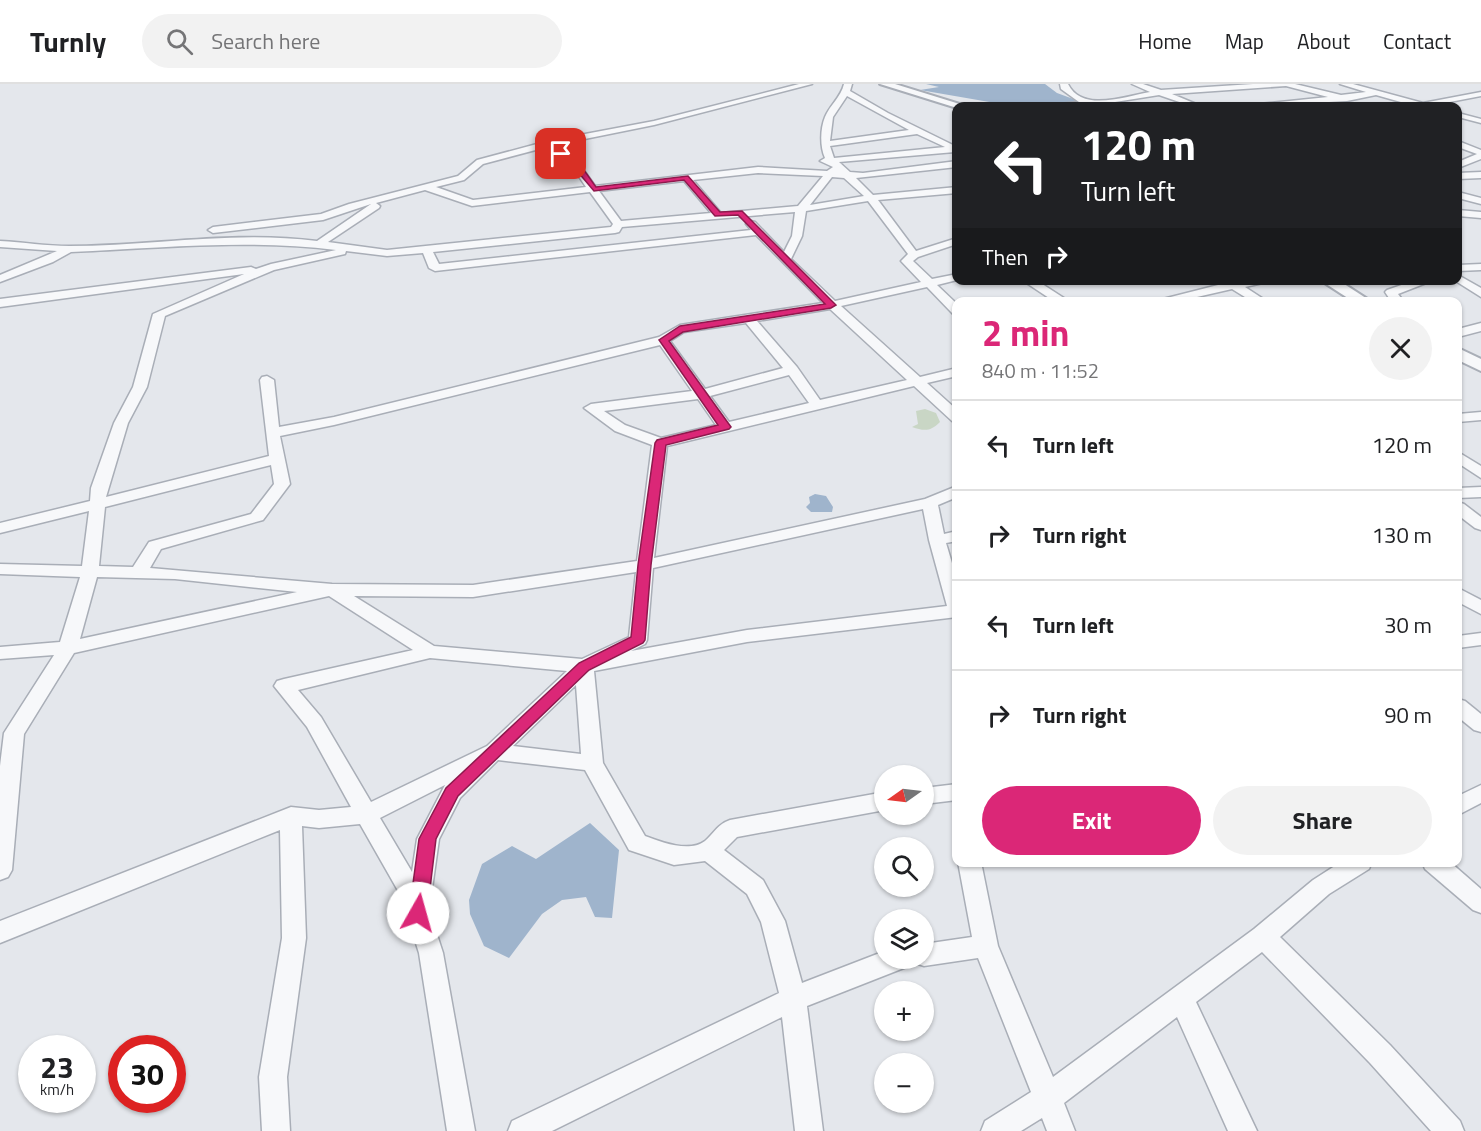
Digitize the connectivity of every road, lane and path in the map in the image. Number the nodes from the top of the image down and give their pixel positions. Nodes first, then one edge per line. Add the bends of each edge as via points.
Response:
1 (808, 84) edge
2 (885, 84) edge
3 (1064, 84) edge
4 (1134, 84) edge
5 (1169, 84) edge
6 (1344, 84) edge
7 (1267, 85) edge
8 (847, 88) edge
9 (1156, 93) junction
10 (1377, 93) junction
11 (1481, 94) edge
12 (1347, 99) junction
13 (1086, 102) edge
14 (1110, 102) edge
15 (1184, 102) edge
16 (1289, 102) edge
17 (1407, 102) edge
18 (1441, 102) edge
19 (952, 103) edge
20 (1462, 116) edge
21 (1481, 122) edge
22 (918, 131) junction
23 (548, 144) junction
24 (825, 144) junction
25 (1462, 146) edge
26 (952, 148) edge
27 (952, 151) edge
28 (1481, 155) edge
29 (1462, 163) edge
30 (952, 165) edge
31 (833, 166) junction
32 (927, 168) junction
33 (847, 174) junction
34 (1481, 175) edge
35 (936, 176) dead end
36 (1462, 176) edge
37 (686, 178) junction
38 (945, 183) dead end
39 (425, 187) junction
40 (952, 188) edge
41 (594, 189) junction
42 (952, 191) edge
43 (1462, 196) edge
44 (390, 197) junction
45 (871, 198) junction
46 (1481, 201) edge
47 (801, 209) junction
48 (740, 213) junction
49 (1462, 213) edge
50 (718, 215) junction
51 (1481, 215) edge
52 (618, 224) junction
53 (759, 232) junction
54 (952, 243) edge
55 (0, 244) edge
56 (320, 244) junction
57 (68, 249) junction
58 (354, 249) junction
59 (427, 250) junction
60 (914, 255) junction
61 (785, 260) junction
62 (271, 267) junction
63 (1481, 267) edge
64 (1462, 268) edge
65 (952, 278) edge
66 (0, 279) edge
67 (1462, 281) edge
68 (930, 283) junction
69 (1035, 285) edge
70 (1225, 285) edge
71 (1234, 285) edge
72 (1336, 285) edge
73 (1412, 285) edge
74 (1481, 293) edge
75 (1056, 297) edge
76 (1188, 297) edge
77 (1254, 297) edge
78 (1356, 297) edge
79 (1394, 297) edge
80 (0, 303) edge
81 (831, 305) junction
82 (952, 306) edge
83 (748, 318) junction
84 (1481, 327) edge
85 (1462, 332) edge
86 (663, 340) junction
87 (1462, 355) edge
88 (1481, 366) edge
89 (792, 370) junction
90 (952, 373) edge
91 (267, 380) dead end
92 (916, 380) junction
93 (701, 394) junction
94 (816, 404) junction
95 (952, 413) edge
96 (1481, 416) edge
97 (1462, 418) edge
98 (725, 427) junction
99 (272, 433) junction
100 (660, 443) junction
101 (276, 459) junction
102 (1462, 459) edge
103 (1481, 473) edge
104 (1481, 492) edge
105 (952, 493) edge
106 (1462, 493) edge
107 (930, 503) junction
108 (98, 504) junction
109 (1462, 510) edge
110 (1481, 525) edge
111 (0, 528) edge
112 (952, 537) edge
113 (937, 540) junction
114 (645, 565) junction
115 (0, 569) edge
116 (90, 571) junction
117 (138, 573) junction
118 (332, 590) junction
119 (952, 593) edge
120 (1462, 596) edge
121 (1481, 608) edge
122 (952, 612) edge
123 (1481, 639) edge
124 (1462, 641) edge
125 (68, 648) junction
126 (430, 652) junction
127 (0, 653) edge
128 (584, 666) junction
129 (1462, 709) edge
130 (1481, 725) edge
131 (493, 752) junction
132 (592, 763) junction
133 (952, 793) edge
134 (1481, 793) edge
135 (934, 795) edge
136 (874, 803) edge
137 (1462, 804) edge
138 (368, 814) junction
139 (291, 816) junction
140 (709, 851) junction
141 (970, 867) edge
142 (1353, 867) edge
143 (1439, 867) edge
144 (0, 870) edge
145 (1481, 903) edge
146 (418, 913) junction
147 (0, 932) edge
148 (1263, 936) junction
149 (986, 946) junction
150 (934, 954) edge
151 (874, 966) edge
152 (1181, 997) junction
153 (793, 999) junction
154 (1046, 1099) junction
155 (1241, 1130) edge
156 (276, 1131) edge
157 (461, 1131) edge
158 (522, 1131) edge
159 (809, 1131) edge
160 (995, 1131) edge
161 (1061, 1131) edge
162 (1450, 1131) edge

1 - 23 street via 654,123
2 - 19 street
3 - 13 street
4 - 9 street
5 - 9 street
6 - 10 street
7 - 9 street
7 - 12 street via 1286,84
8 - 22 street via 868,106
8 - 24 street via 829,117
9 - 14 street
9 - 15 street
10 - 12 street
10 - 17 street
11 - 18 street
12 - 16 street
20 - 21 street
22 - 24 street
22 - 26 street
23 - 39 street via 480,162 461,178
23 - 41 street via 574,164
24 - 31 street
25 - 28 street
27 - 31 street
28 - 29 street
30 - 32 street
31 - 33 street
31 - 37 street
31 - 47 street
32 - 33 street via 863,176
32 - 35 street
33 - 45 street
34 - 36 street
37 - 41 street
37 - 50 street
38 - 40 street
39 - 41 street via 472,203
39 - 44 street
41 - 52 street
42 - 45 street
43 - 46 street
44 - 56 street
44 - 57 street via 323,217
45 - 47 street
45 - 60 street
47 - 48 street
47 - 61 street via 797,236
48 - 50 street
48 - 53 street
49 - 51 street
50 - 52 street
52 - 59 street via 615,230
53 - 59 street via 435,268
53 - 61 street
54 - 60 street
55 - 57 street
56 - 57 street via 196,241
56 - 58 street
56 - 62 street
57 - 66 street
58 - 59 street via 387,253
58 - 62 street
60 - 68 street via 907,261
61 - 81 street
62 - 80 street
62 - 108 street via 159,314 140,387 121,423 99,488
63 - 64 street
65 - 68 street
67 - 74 street
68 - 81 street
68 - 82 street
69 - 75 street
70 - 76 street
71 - 77 street
72 - 78 street
73 - 79 street via 1391,291
81 - 83 street
81 - 92 street
83 - 86 street via 680,329
83 - 89 street
84 - 85 street
86 - 93 street
86 - 99 street
87 - 88 street
89 - 93 street
89 - 94 street
90 - 92 street
91 - 99 street
92 - 94 street
92 - 95 street
93 - 98 street
93 - 100 street via 591,408 620,428
94 - 98 street
96 - 97 street
98 - 100 street
99 - 101 street
100 - 114 street
101 - 108 street
101 - 117 street via 282,484 257,517 155,546
102 - 103 street
104 - 106 street
105 - 107 street
107 - 113 street
107 - 114 street
108 - 111 street
108 - 116 street
109 - 110 street
112 - 113 street
113 - 119 street
114 - 118 street via 473,591
114 - 128 street via 638,640
115 - 116 street
116 - 117 street
116 - 125 street
117 - 118 street
118 - 125 street
118 - 126 street
120 - 121 street
122 - 128 street via 747,636
123 - 124 street
125 - 127 street
125 - 144 street via 14,733
126 - 128 street
126 - 138 street via 284,686 314,722
128 - 131 street
128 - 132 street
129 - 130 street
131 - 132 street
131 - 138 street
131 - 146 street via 452,792 428,839
132 - 140 street via 638,843 674,856
133 - 135 street
134 - 137 street
136 - 140 street via 730,829
138 - 139 street via 319,819
138 - 146 street via 412,894
139 - 147 street
139 - 156 street via 294,938 273,1077
140 - 153 street via 755,887 773,921
141 - 149 street
142 - 148 street via 1321,887
143 - 145 street
146 - 157 street via 431,953
148 - 152 street
148 - 162 street
149 - 150 street
149 - 154 street
151 - 153 street
152 - 154 street
152 - 155 street
153 - 158 street
153 - 159 street
154 - 160 street
154 - 161 street

